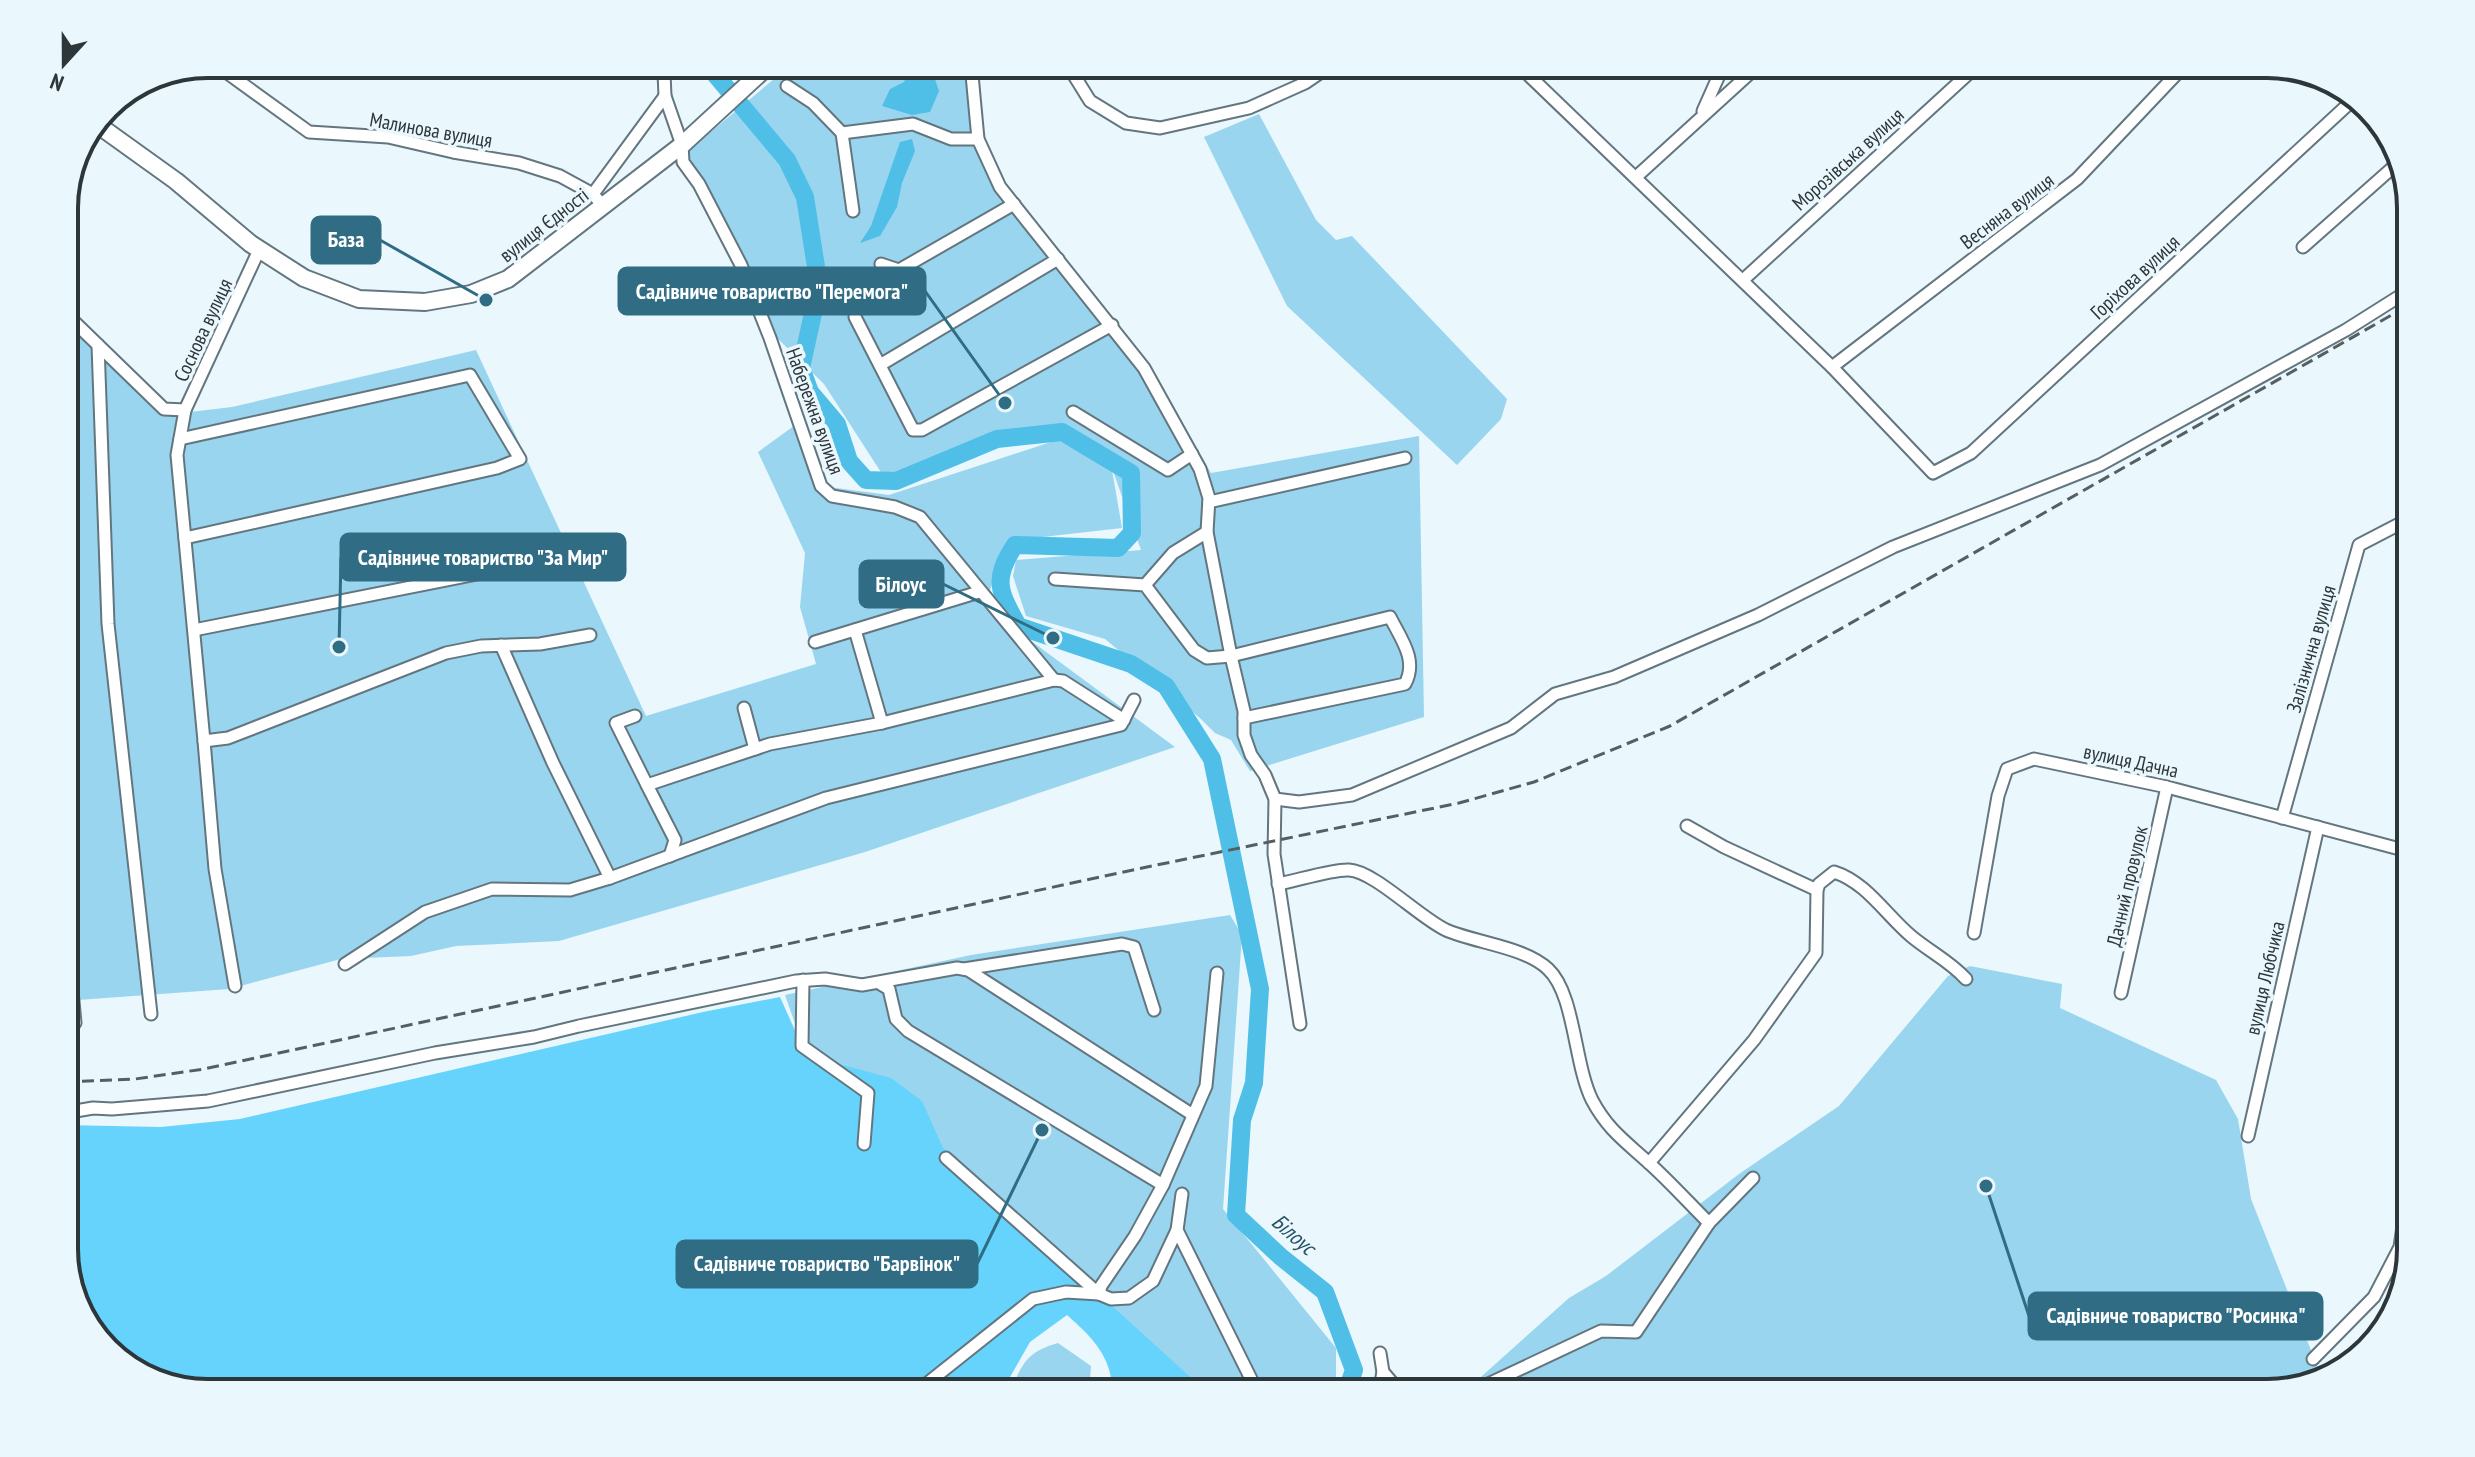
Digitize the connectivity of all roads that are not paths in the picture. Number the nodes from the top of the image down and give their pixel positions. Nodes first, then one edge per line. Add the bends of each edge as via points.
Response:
1 (234, 78) edge
2 (664, 78) edge
3 (755, 78) edge
4 (972, 78) edge
5 (1076, 78) edge
6 (1312, 78) edge
7 (1535, 78) edge
8 (1718, 78) edge
9 (1744, 78) edge
10 (1964, 78) edge
11 (2173, 78) edge
12 (787, 86) dead end
13 (665, 96) junction
14 (2347, 106) edge
15 (1700, 117) junction
16 (105, 130) edge
17 (842, 133) junction
18 (978, 139) junction
19 (682, 145) junction
20 (2391, 169) edge
21 (1636, 177) junction
22 (597, 200) junction
23 (1014, 204) junction
24 (853, 211) dead end
25 (2303, 247) dead end
26 (259, 250) junction
27 (1058, 259) junction
28 (881, 264) dead end
29 (1743, 280) junction
30 (2397, 298) edge
31 (855, 317) dead end
32 (1112, 325) junction
33 (78, 326) edge
34 (98, 345) junction
35 (880, 365) junction
36 (1832, 367) junction
37 (185, 410) junction
38 (1073, 412) dead end
39 (180, 439) junction
40 (1192, 454) junction
41 (1405, 458) dead end
42 (1209, 502) junction
43 (2397, 525) edge
44 (1207, 532) junction
45 (185, 538) junction
46 (557, 558) dead end
47 (1055, 579) dead end
48 (1145, 585) junction
49 (979, 592) junction
50 (194, 630) junction
51 (855, 630) junction
52 (590, 635) dead end
53 (815, 642) dead end
54 (501, 645) junction
55 (1231, 656) junction
56 (1054, 680) junction
57 (1134, 700) dead end
58 (744, 708) dead end
59 (635, 716) dead end
60 (1244, 718) junction
61 (1124, 720) junction
62 (882, 723) junction
63 (204, 741) junction
64 (755, 749) junction
65 (647, 785) junction
66 (2167, 787) junction
67 (1275, 799) junction
68 (2282, 818) junction
69 (1687, 826) dead end
70 (2318, 827) junction
71 (2397, 848) edge
72 (670, 856) junction
73 (610, 878) junction
74 (1278, 884) junction
75 (1817, 890) junction
76 (1974, 933) dead end
77 (345, 964) dead end
78 (964, 969) junction
79 (1217, 973) dead end
80 (1966, 979) dead end
81 (803, 980) junction
82 (879, 983) junction
83 (235, 986) dead end
84 (2121, 993) dead end
85 (1154, 1010) dead end
86 (151, 1014) dead end
87 (1300, 1024) dead end
88 (78, 1111) edge
89 (1193, 1115) junction
90 (2248, 1136) dead end
91 (864, 1144) dead end
92 (946, 1158) dead end
93 (1649, 1163) junction
94 (1753, 1178) dead end
95 (1163, 1185) junction
96 (1182, 1194) dead end
97 (1709, 1223) junction
98 (1177, 1230) junction
99 (2397, 1253) edge
100 (1099, 1294) junction
101 (1380, 1353) dead end
102 (2313, 1359) dead end
103 (1383, 1372) junction
104 (933, 1379) edge
105 (1251, 1379) edge
106 (1382, 1379) edge
107 (1389, 1379) edge
108 (1499, 1379) edge

1 - 22 street, Малинова вулиця via 309,132 388,137 519,163 560,176
2 - 13 street, Набережна вулиця
3 - 19 main road, вулиця Єдності
4 - 18 street
5 - 6 street via 1090,101 1126,123 1160,128 1249,108
7 - 21 street
8 - 15 street
9 - 15 street
10 - 29 street, Морозівська вулиця
11 - 36 street, Весняна вулиця via 2077,179
12 - 17 street
13 - 19 street, Набережна вулиця
13 - 22 street
14 - 36 street, Горіхова вулиця via 1971,453 1933,473
15 - 21 street
16 - 26 main road, вулиця Єдності
17 - 18 street via 913,124 951,139
17 - 24 street
18 - 23 street via 1000,187
19 - 22 main road, вулиця Єдності
19 - 49 street, Набережна вулиця via 683,162 741,265 821,486 832,496 920,517
20 - 25 street
21 - 29 street
22 - 26 main road, вулиця Єдності via 508,279 471,294 425,302 380,302 341,294
23 - 27 street
23 - 28 street via 899,270
26 - 37 street, Соснова вулиця
27 - 32 street
27 - 35 street
29 - 36 street
30 - 67 street via 2100,465 1893,547 1758,615 1614,677 1555,694 1511,728 1352,795 1299,802
31 - 35 street
32 - 35 street via 922,430 913,430
32 - 40 street via 1144,368
33 - 34 street, Соснова вулиця
34 - 37 street, Соснова вулиця via 164,409
34 - 86 street via 108,624
37 - 39 street
38 - 40 street via 1168,470
39 - 45 street
39 - 45 street via 470,375 520,459
40 - 42 street
41 - 42 street
42 - 44 street
43 - 68 street, Залізнична вулиця via 2359,545
44 - 48 street via 1173,553
44 - 55 street
45 - 50 street
46 - 50 street
47 - 48 street
48 - 55 street via 1194,650 1207,658
49 - 51 street
49 - 56 street, Набережна вулиця
50 - 63 street
51 - 53 street
51 - 62 street
52 - 54 street
54 - 63 street via 446,653 228,738
54 - 73 street
55 - 60 street
55 - 60 street via 1390,617 1411,662 1405,684
56 - 61 street
56 - 62 street
57 - 61 street
58 - 64 street
59 - 65 street via 616,723
60 - 67 street via 1251,755
61 - 72 street via 1121,725 826,798
62 - 64 street
63 - 83 street via 215,869
64 - 65 street
65 - 72 street via 675,840
66 - 68 street, вулиця Дачна
66 - 76 street, вулиця Дачна via 2034,759 2007,769
66 - 84 street, Дачний провулок
67 - 74 street
68 - 70 street, вулиця Дачна
69 - 75 street
70 - 71 street, вулиця Дачна
70 - 90 street, вулиця Любчика
72 - 73 street
73 - 77 street via 570,890 492,889 425,912
74 - 87 street
74 - 93 street via 1350,870 1382,884 1445,930 1525,956 1548,969 1566,999 1592,1099 1615,1135
75 - 80 street via 1834,872 1848,876
75 - 93 street via 1816,953 1754,1040
78 - 82 street
78 - 85 street via 1122,944 1134,947
78 - 89 street
79 - 89 street via 1206,1086
81 - 82 street
81 - 88 street via 208,1101
81 - 91 street via 802,1046 868,1093
82 - 95 street via 889,989 896,1019 908,1031
89 - 95 street
92 - 100 street
93 - 97 street
94 - 97 street
95 - 100 street
96 - 98 street
97 - 108 street via 1636,1332 1601,1331
98 - 100 street via 1153,1281 1129,1298
98 - 105 street
99 - 102 street via 2374,1297
100 - 104 street via 1066,1292 1033,1299
101 - 103 street
103 - 106 street
103 - 107 street

